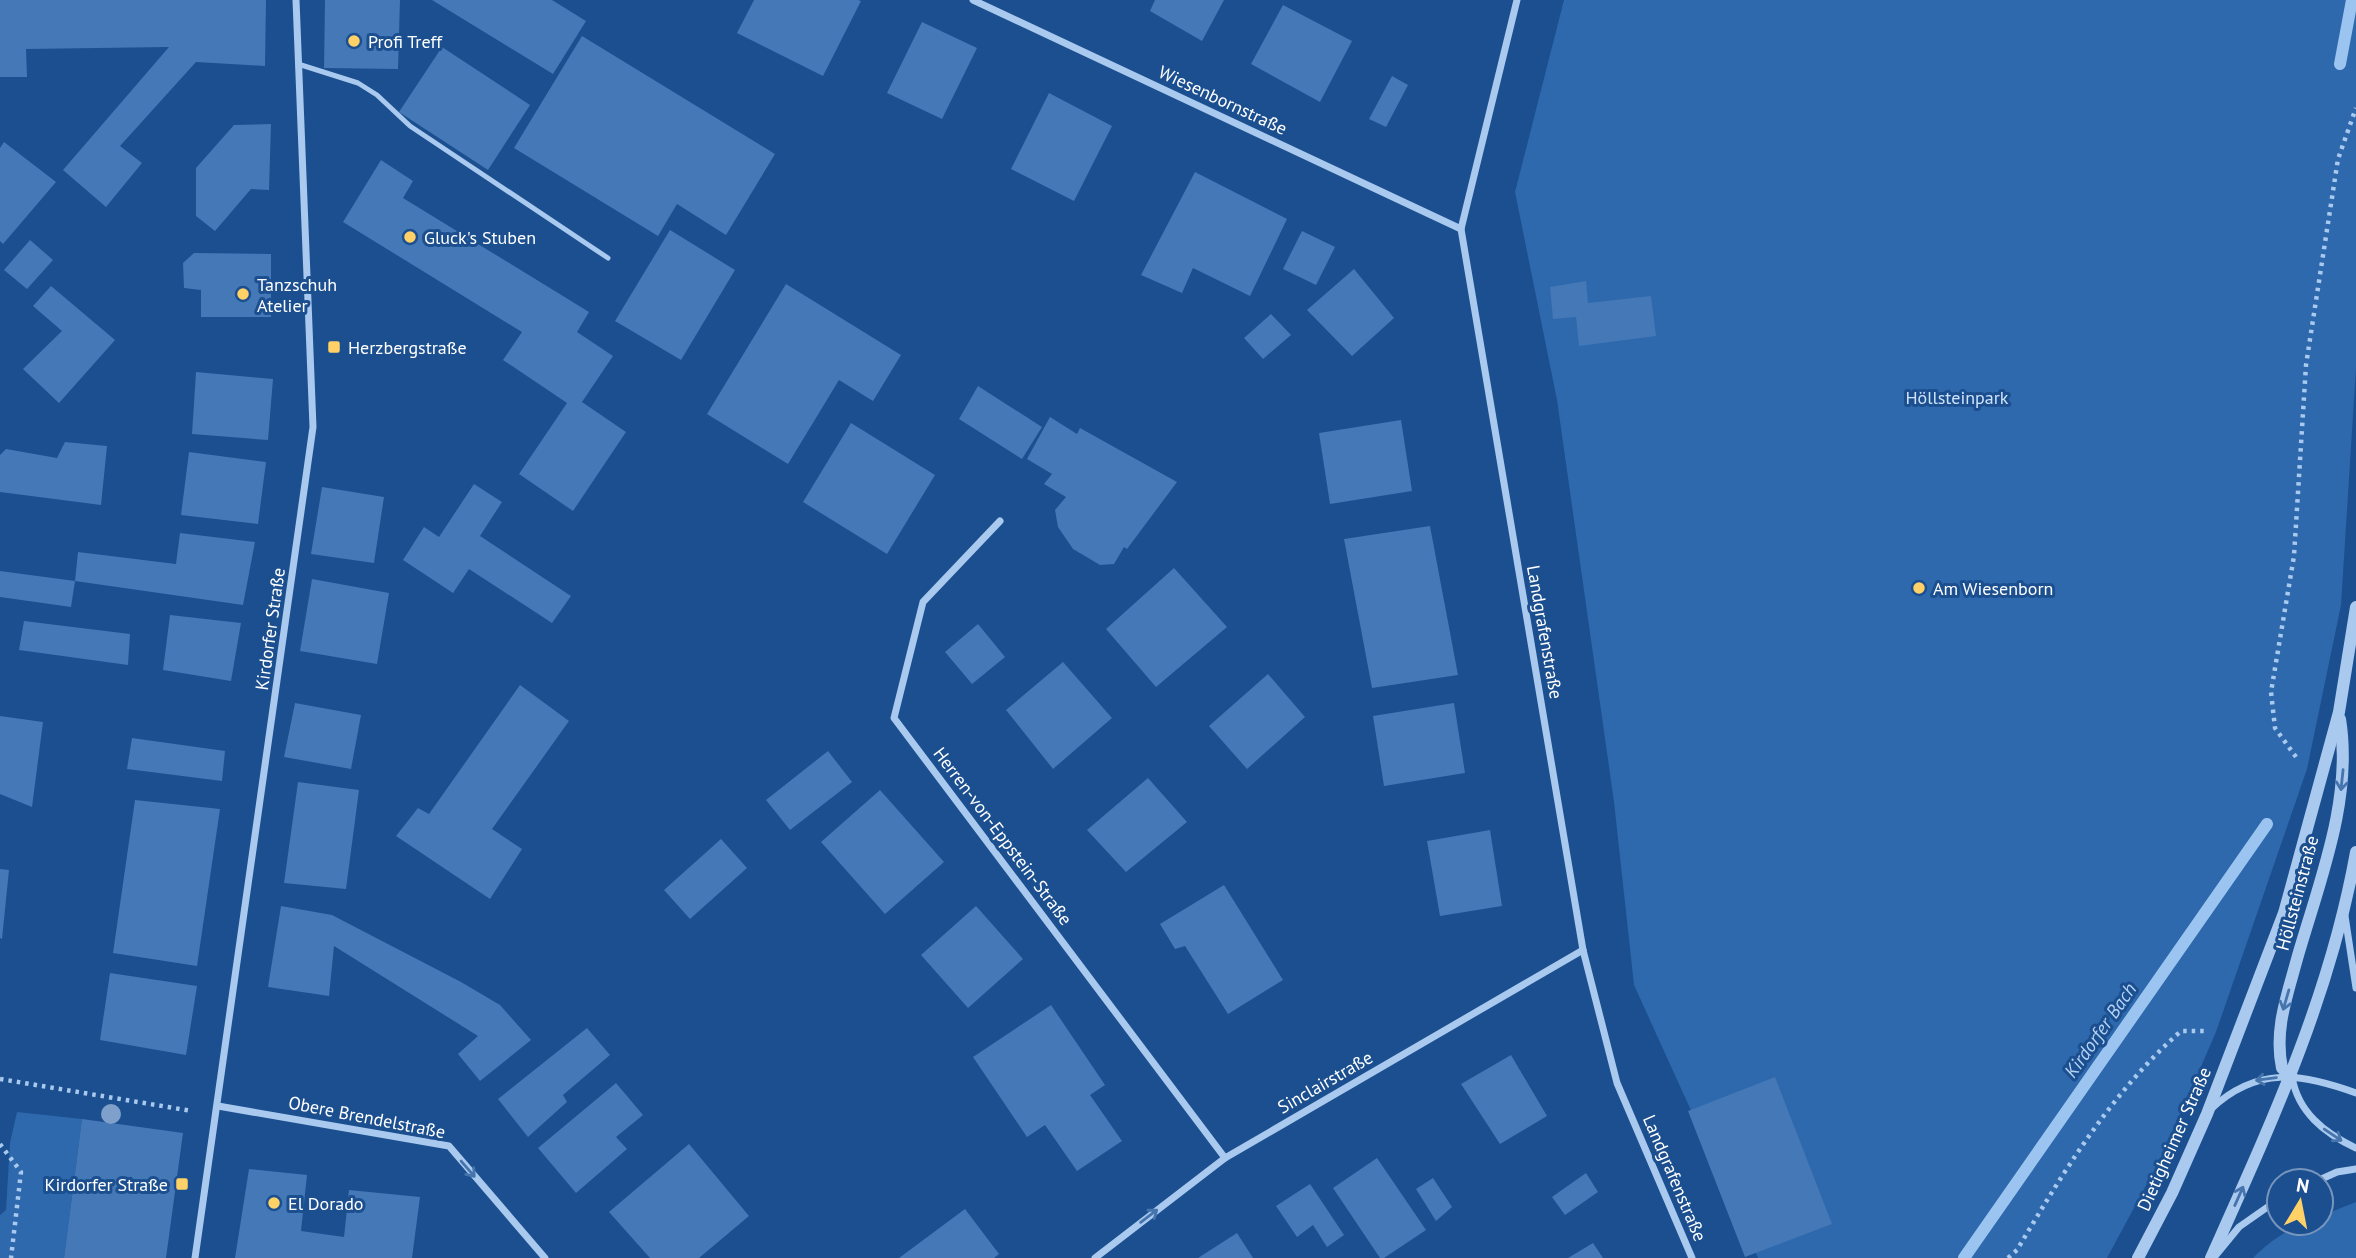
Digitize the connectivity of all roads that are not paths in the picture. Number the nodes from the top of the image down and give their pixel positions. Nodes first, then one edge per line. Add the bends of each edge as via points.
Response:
1 (296, 0) edge
2 (973, 0) edge
3 (1517, 0) edge
4 (298, 64) junction
5 (1461, 229) junction
6 (608, 258) dead end
7 (1000, 521) dead end
8 (2356, 607) edge
9 (2339, 712) junction
10 (2356, 852) edge
11 (2345, 912) junction
12 (1583, 950) junction
13 (2356, 988) edge
14 (2240, 1032) joint
15 (2292, 1077) junction
16 (2356, 1093) edge
17 (218, 1106) junction
18 (2207, 1114) junction
19 (2356, 1148) edge
20 (1226, 1158) junction
21 (2356, 1169) edge
22 (2335, 1173) edge
23 (2265, 1209) edge
24 (195, 1258) edge
25 (545, 1258) edge
26 (1095, 1258) edge
27 (1692, 1258) edge
28 (2137, 1258) edge
29 (2213, 1258) edge

1 - 4 street, Kirdorfer Straße
2 - 5 street, Wiesenbornstraße
3 - 5 street, Landgrafenstraße
4 - 6 lane via 358,83 410,126
4 - 17 street, Kirdorfer Straße via 313,427
5 - 12 street, Landgrafenstraße
7 - 20 street, Herren-von-Eppstein-Straße via 923,602 894,718
8 - 9 street, Höllsteinstraße
9 - 14 street, Höllsteinstraße via 2284,913
9 -> 15 street, Höllsteinstraße via 2345,750 2342,789 2281,1016 2280,1058 2282,1068
10 - 11 street
11 - 13 street
11 - 15 street
12 - 20 street, Sinclairstraße
12 - 27 street, Landgrafenstraße via 1617,1083
14 - 18 street, Dietigheimer Straße
15 - 16 street
15 -> 18 street via 2248,1082
15 -> 19 street, Höllsteinstraße via 2302,1107 2332,1137
29 -> 15 street
17 - 24 street, Kirdorfer Straße
17 -> 25 street, Obere Brendelstraße via 449,1146
18 - 28 street, Dietigheimer Straße
26 -> 20 street, Sinclairstraße
21 - 22 street
23 - 29 street via 2239,1227

